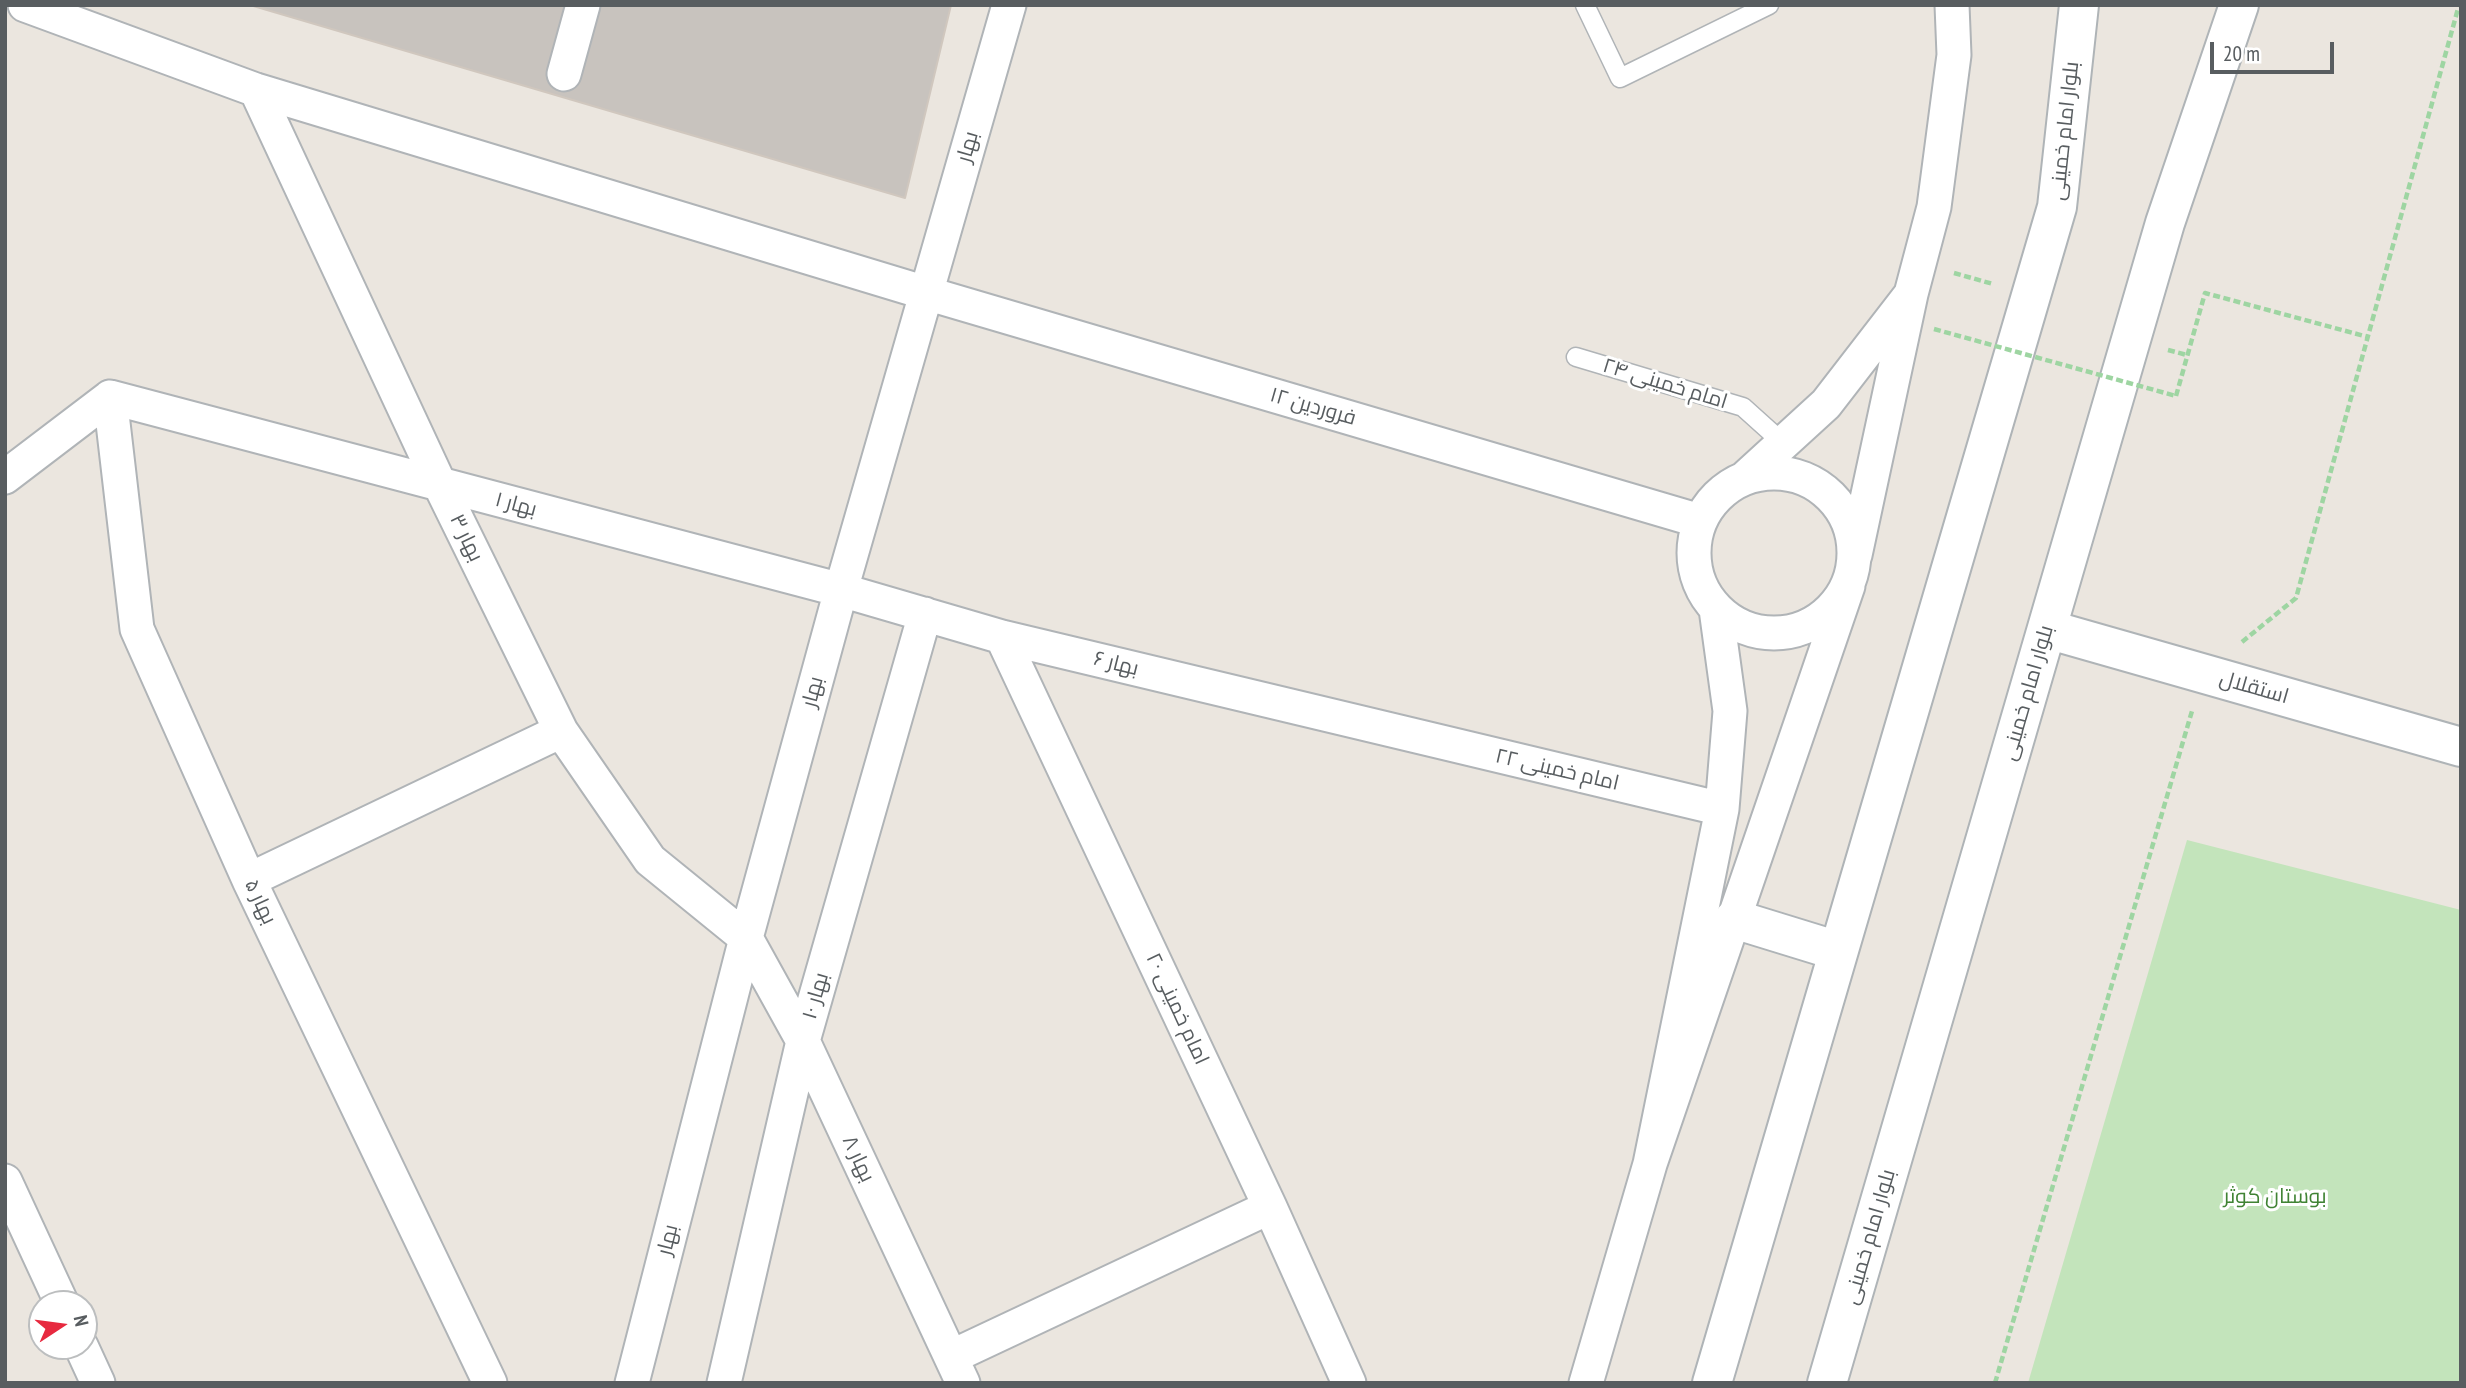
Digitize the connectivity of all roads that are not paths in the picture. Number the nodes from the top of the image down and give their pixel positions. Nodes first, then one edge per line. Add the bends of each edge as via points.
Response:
1 (25, 5) edge
2 (583, 5) edge
3 (1009, 5) edge
4 (1585, 5) edge
5 (1769, 5) edge
6 (1951, 5) edge
7 (2079, 5) edge
8 (2239, 5) edge
9 (564, 74) dead end
10 (256, 90) junction
11 (926, 293) junction
12 (1911, 294) junction
13 (1576, 357) dead end
14 (110, 397) junction
15 (1783, 443) junction
16 (5, 477) edge
17 (1745, 478) junction
18 (440, 485) junction
19 (1700, 521) junction
20 (1851, 571) junction
21 (841, 590) junction
22 (1716, 609) junction
23 (925, 614) junction
24 (2047, 629) junction
25 (1002, 637) junction
26 (561, 731) junction
27 (1392, 731) joint
28 (2461, 747) edge
29 (1723, 810) junction
30 (249, 880) junction
31 (1734, 919) junction
32 (746, 938) junction
33 (1838, 951) junction
34 (803, 1041) junction
35 (1650, 1164) junction
36 (5, 1181) edge
37 (1270, 1207) junction
38 (56, 1290) edge
39 (87, 1360) edge
40 (957, 1370) edge
41 (98, 1383) edge
42 (490, 1383) edge
43 (632, 1383) edge
44 (724, 1383) edge
45 (1349, 1383) edge
46 (1586, 1383) edge
47 (1712, 1383) edge
48 (1828, 1383) edge

1 - 10 street, ۱۲ فروردین
2 - 9 street
3 - 11 street, بهار
4 - 5 lane via 1620,78
6 - 12 street via 1954,55 1934,207
7 - 33 main road, بلوار امام خمینی via 2057,207
8 - 24 main road, بلوار امام خمینی via 2165,223
10 - 11 street, ۱۲ فروردین
10 - 18 street, بهار ۳
11 - 19 street, ۱۲ فروردین
11 - 21 street, بهار
12 - 15 street via 1826,404
12 - 20 street
13 - 15 lane, امام خمینی ۲۴ via 1743,407
14 - 16 street
14 - 18 street, بهار ۱
14 - 30 street, بهار ۵ via 137,629
15 - 17 street
17 - 19 street via 1718,495
17 - 20 street via 1776,472 1807,479 1832,498 1849,524
18 - 21 street, بهار ۱
18 - 26 street, بهار ۳
19 - 22 street via 1694,551 1699,583
20 - 22 street via 1830,612 1803,629 1772,635 1742,628
20 - 31 street
21 - 23 street, بهار ۶
21 - 32 street, بهار
22 - 29 street via 1730,710
23 - 25 street, بهار ۶
23 - 34 street, بهار ۱۰
24 - 28 main road, استقلال
24 - 48 main road, بلوار امام خمینی
25 - 27 street, بهار ۶
25 - 37 street, امام خمینی ۲۰
26 - 30 street
26 - 32 street, بهار ۳ via 650,860
27 - 29 street, امام خمینی ۲۲
29 - 35 street
30 - 42 street, بهار ۵
31 - 33 main road
31 - 35 street
32 - 34 street, بهار ۸
32 - 43 street, بهار
33 - 47 main road, بلوار امام خمینی
34 - 40 street, بهار ۸
34 - 44 street, بهار ۱۰
35 - 46 street
36 - 38 street
37 - 40 street
37 - 45 street, امام خمینی ۲۰
39 - 41 street

